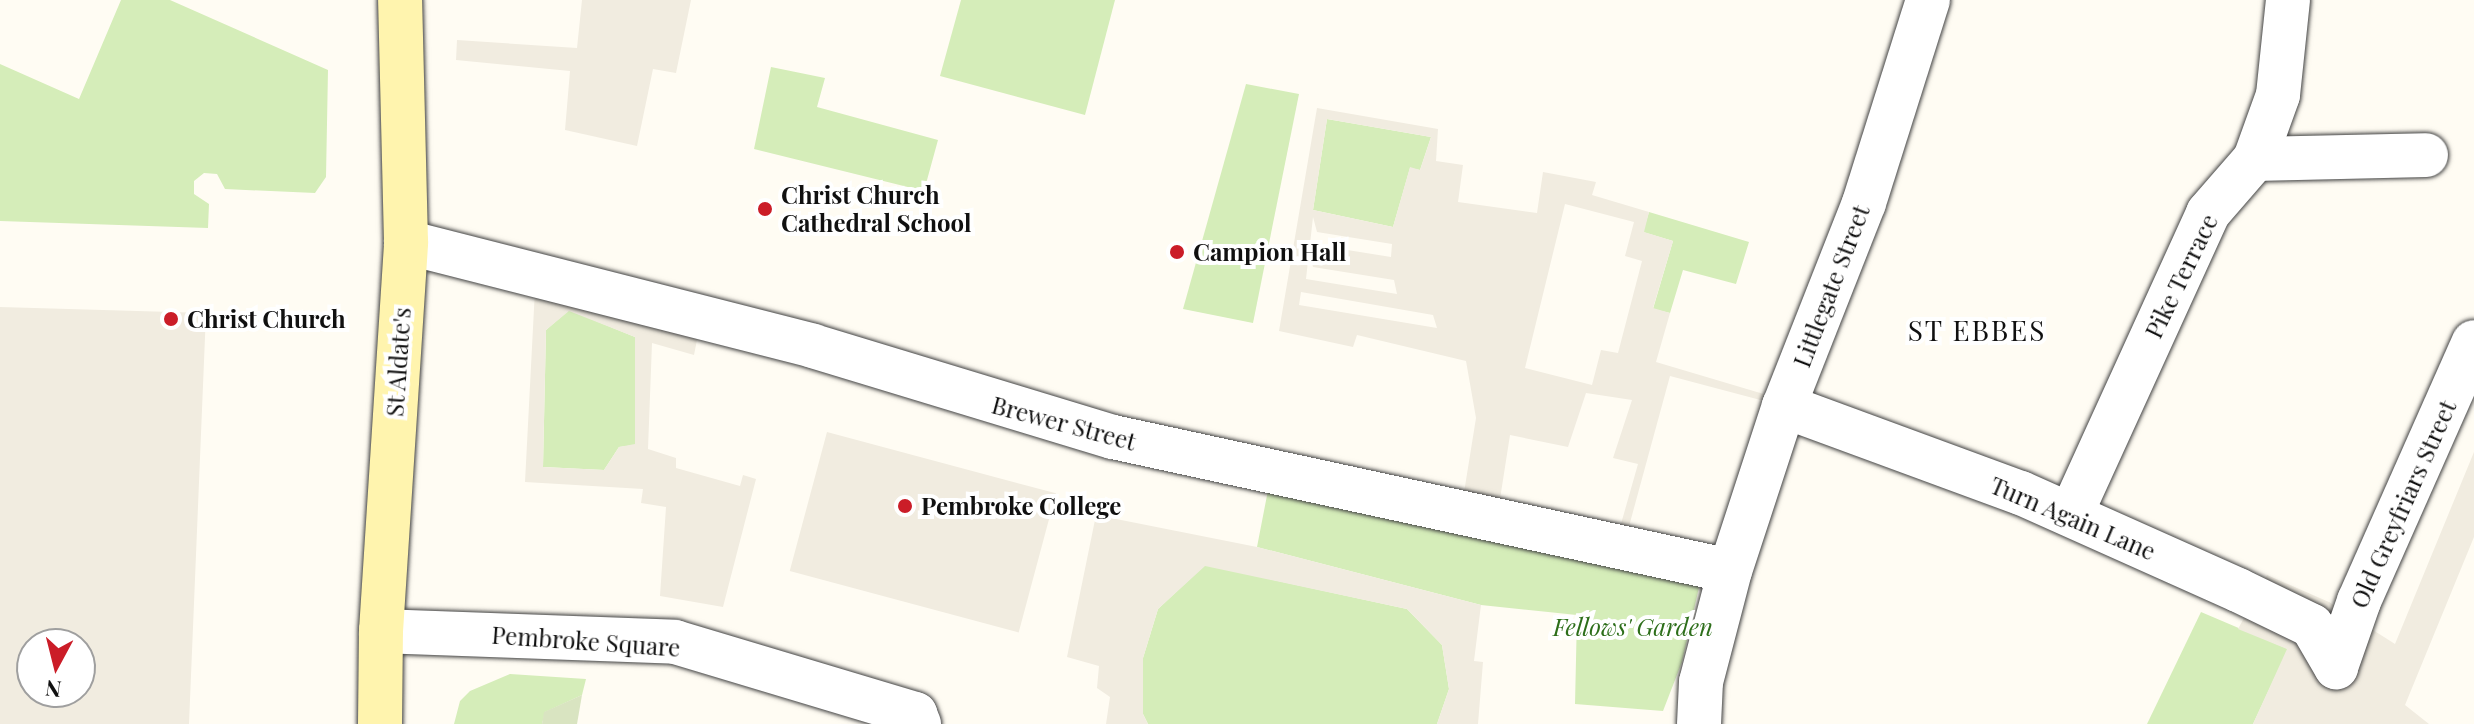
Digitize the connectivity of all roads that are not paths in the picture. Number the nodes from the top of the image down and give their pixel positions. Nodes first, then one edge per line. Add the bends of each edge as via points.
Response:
1 (400, 0) edge
2 (2288, 0) edge
3 (1917, 8) edge
4 (2426, 155) dead end
5 (2255, 159) junction
6 (406, 242) junction
7 (2474, 342) edge
8 (1784, 406) junction
9 (2071, 514) junction
10 (1730, 571) junction
11 (381, 631) junction
12 (2336, 667) joint
13 (380, 724) edge
14 (919, 724) edge
15 (1699, 724) edge

1 - 6 street, St Aldate's
2 - 5 street via 2278,95
3 - 8 street, Littlegate Street via 1864,203
4 - 5 street
5 - 9 street, Pike Terrace via 2208,213
6 - 10 street, Brewer Street via 813,346 1113,437
6 - 11 street, St Aldate's
7 - 12 street, Old Greyfriars Street via 2359,601
8 - 9 street, Turn Again Lane
8 - 10 street, Littlegate Street
9 - 12 street, Turn Again Lane via 2312,626
10 - 15 street, Littlegate Street via 1701,682
11 - 13 street, St Aldate's
11 - 14 street, Pembroke Square via 675,642 915,714

